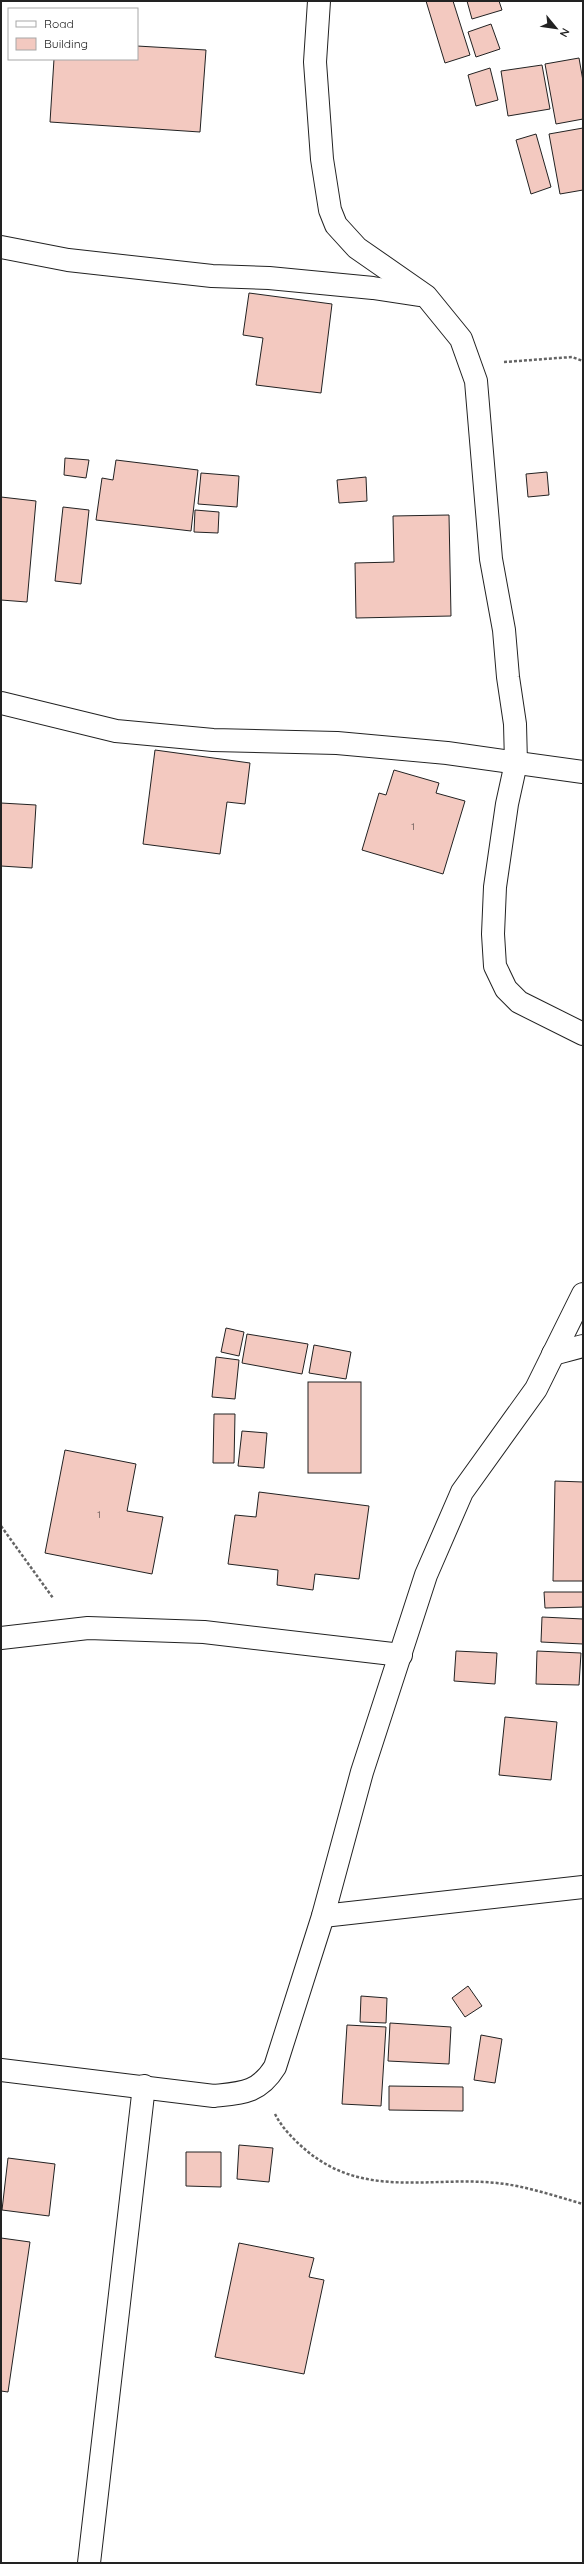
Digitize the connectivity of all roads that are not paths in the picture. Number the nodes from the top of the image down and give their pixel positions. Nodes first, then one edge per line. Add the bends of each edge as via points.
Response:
1 (319, 1) edge
2 (1, 247) edge
3 (426, 296) junction
4 (1, 703) edge
5 (516, 763) junction
6 (583, 772) edge
7 (583, 1034) edge
8 (583, 1294) edge
9 (583, 1346) edge
10 (553, 1354) junction
11 (1, 1638) edge
12 (400, 1655) junction
13 (583, 1887) edge
14 (323, 1916) junction
15 (1, 2070) edge
16 (144, 2086) junction
17 (89, 2563) edge

1 - 3 street via 315,62 322,159 330,210 336,225 357,248
2 - 3 street via 68,260 212,276 269,278 373,288
3 - 5 street via 461,339 472,365 481,419 484,492 491,559 504,630 515,724
4 - 5 street via 116,731 213,740 337,743
5 - 6 street
5 - 7 street via 507,804 495,887 495,966 506,989 519,1002
8 - 10 street
9 - 10 street
10 - 12 street via 536,1389 462,1492 426,1575
11 - 12 street via 88,1628 204,1632
12 - 14 street via 362,1772
13 - 14 street
14 - 16 street via 276,2067 261,2084 247,2092 214,2096
15 - 16 street
16 - 17 street

